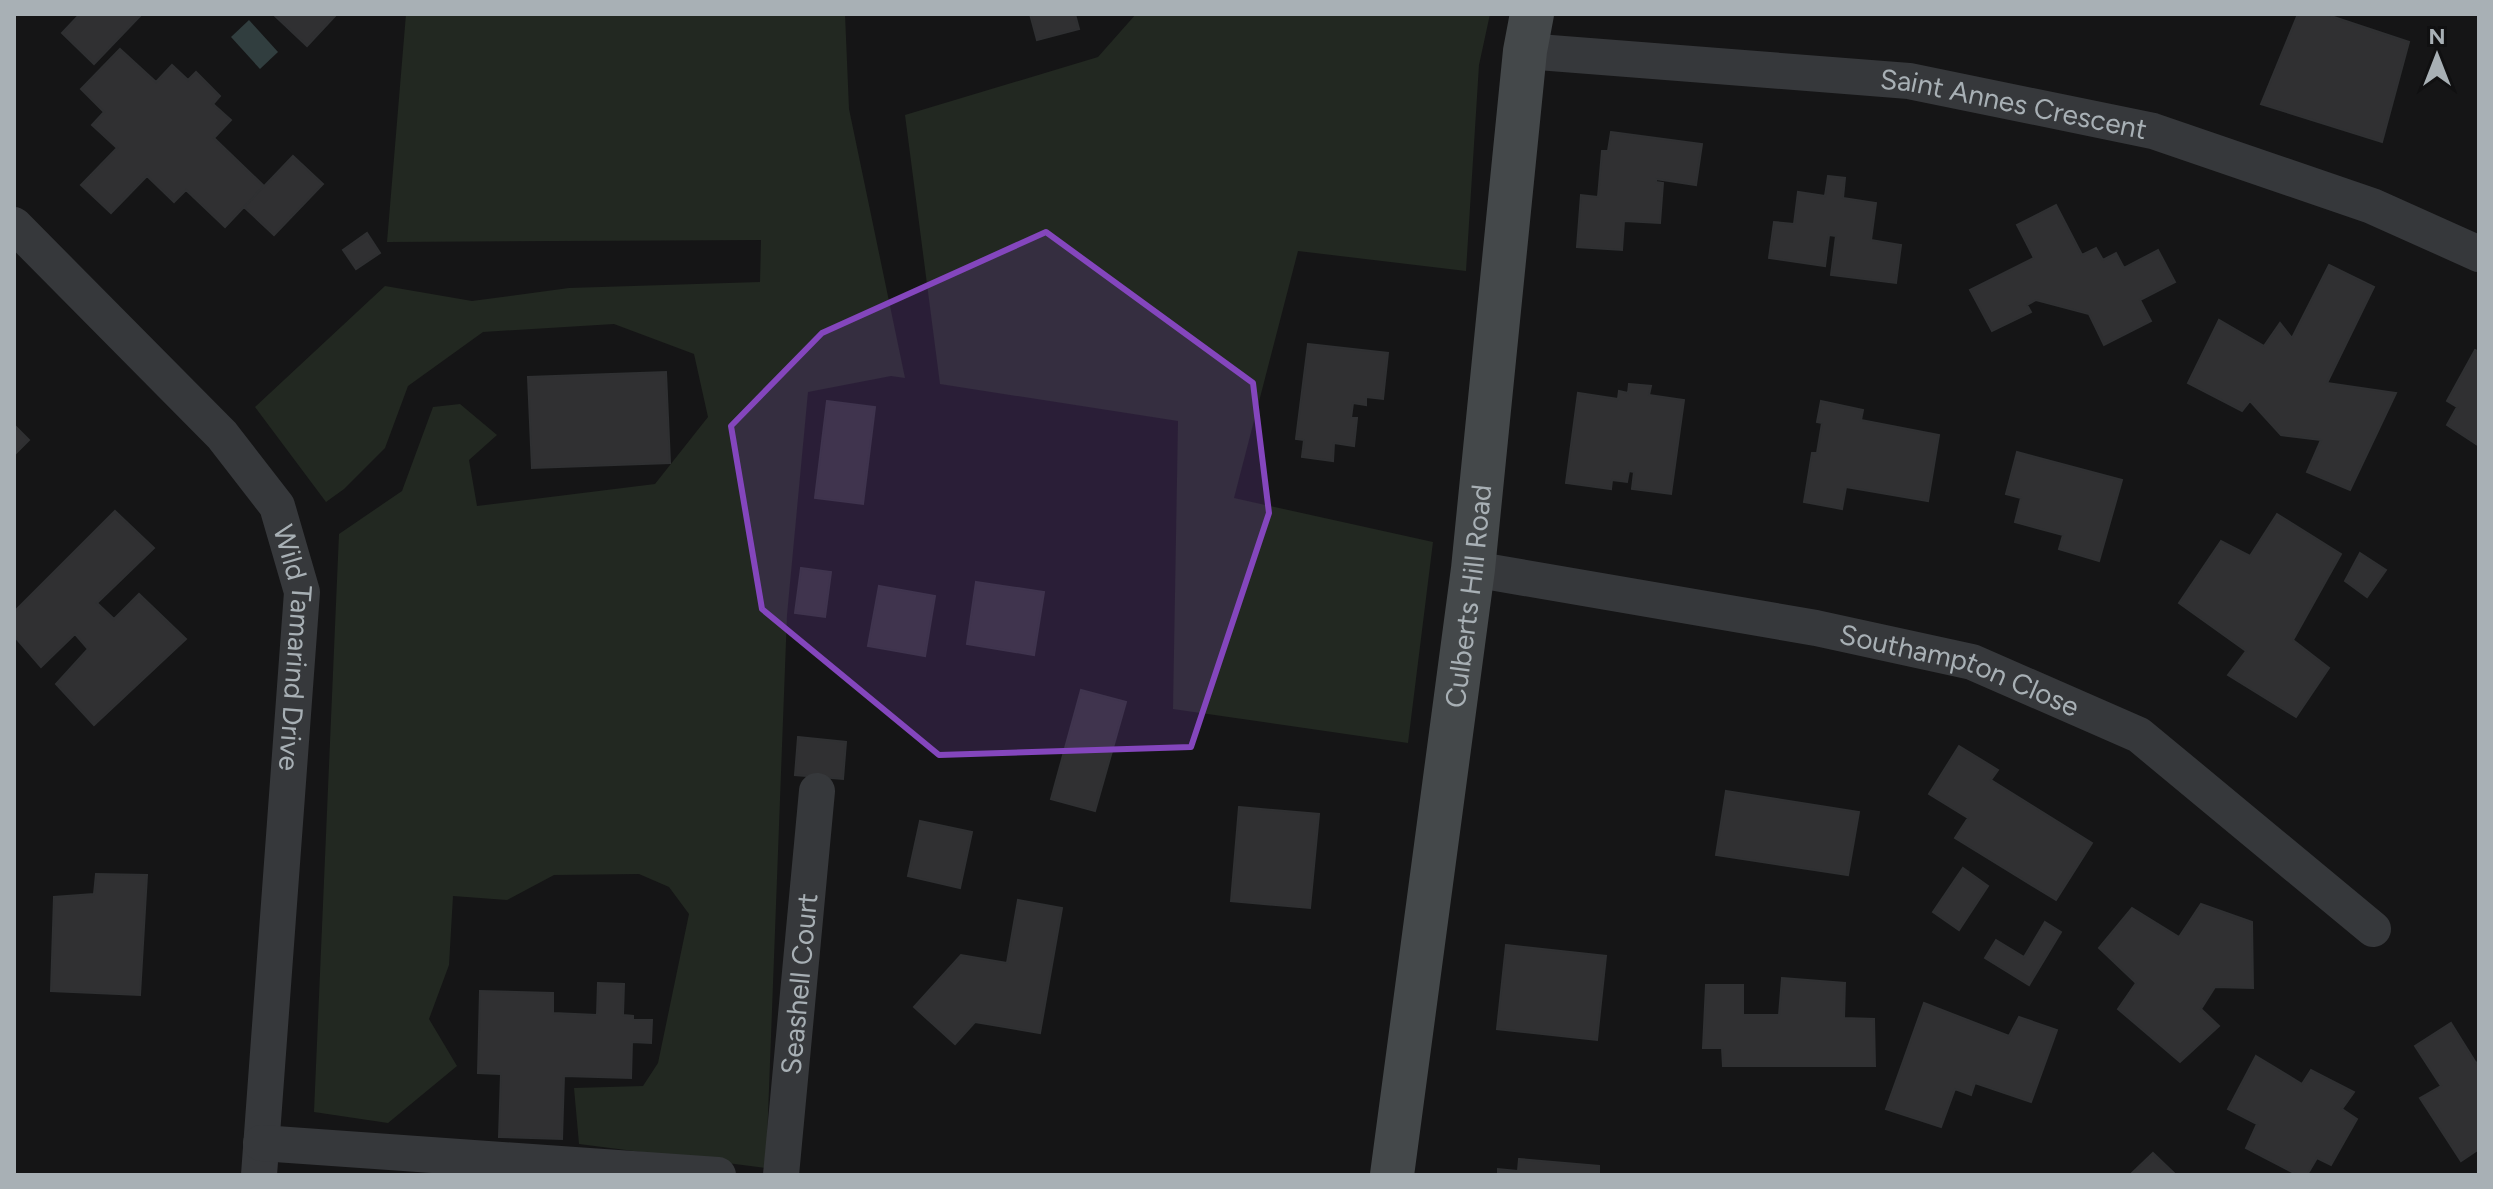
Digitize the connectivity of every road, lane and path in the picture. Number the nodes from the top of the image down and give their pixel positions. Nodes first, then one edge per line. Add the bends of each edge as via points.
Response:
1 (1528, 33) edge
2 (14, 225) edge
3 (2479, 254) edge
4 (1473, 569) junction
5 (817, 791) dead end
6 (2373, 929) dead end
7 (260, 1159) edge
8 (718, 1175) edge
9 (781, 1175) edge
10 (1392, 1175) edge

1 - 3 street, Saint Annes Crescent via 1909,81 2153,131 2372,206
1 - 4 street, Culberts Hill Road
2 - 7 street, Wild Tamarind Drive via 222,435 277,506 302,592
4 - 6 street, Southampton Close via 1816,628 1972,662 2139,735
4 - 10 street, Culberts Hill Road
5 - 9 street, Seashell Court
7 - 8 street

